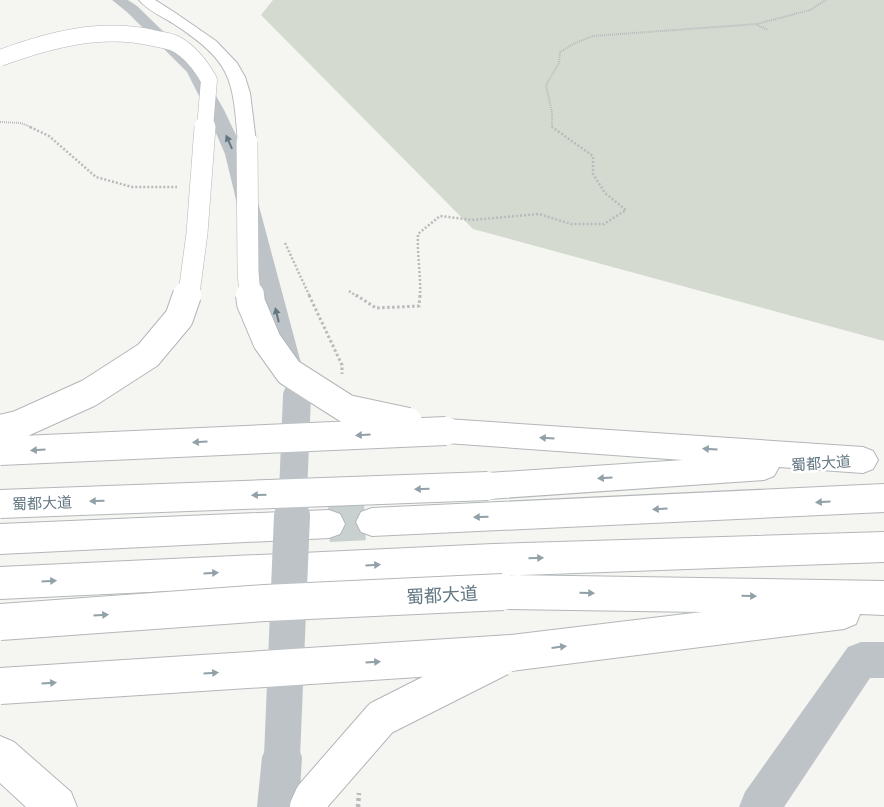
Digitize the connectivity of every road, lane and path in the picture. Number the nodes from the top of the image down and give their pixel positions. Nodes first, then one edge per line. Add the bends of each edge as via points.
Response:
1 (119, 0) edge
2 (146, 0) edge
3 (826, 0) edge
4 (757, 24) junction
5 (768, 30) dead end
6 (0, 58) edge
7 (349, 291) dead end
8 (0, 429) edge
9 (446, 431) junction
10 (0, 452) edge
11 (878, 499) edge
12 (0, 504) edge
13 (372, 522) tunnel mouth
14 (329, 524) tunnel mouth
15 (0, 539) edge
16 (884, 547) edge
17 (0, 583) edge
18 (884, 598) edge
19 (884, 607) edge
20 (0, 622) edge
21 (511, 653) junction
22 (884, 660) edge
23 (0, 686) edge
24 (0, 756) edge
25 (56, 807) edge
26 (278, 807) edge
27 (308, 807) edge
28 (760, 807) edge

26 -> 1 street, bridge via 297,396 235,154 194,70
2 - 9 highway, bridge via 194,32 223,56 237,75 244,98 247,142 251,303 267,341 289,372 347,409
3 - 4 path via 810,10
4 - 5 path
4 - 7 path via 593,36 560,52 559,63 546,85 552,128 593,156 593,174 604,193 626,210 604,224 571,224 539,214 472,220 440,216 418,234 419,306 376,308
6 - 8 highway, bridge via 34,45 70,37 103,34 149,36 178,45 198,61 209,80 198,233 190,286 179,318 148,355 89,392 18,425
9 -> 10 highway, bridge
9 - 12 highway, 蜀都大道, bridge via 863,460 488,486
11 -> 13 highway
14 - 15 highway
17 -> 16 highway via 493,560
20 -> 18 highway, 蜀都大道, bridge via 265,603 503,592
21 -> 19 highway
23 -> 21 highway, bridge
21 - 27 highway, bridge via 381,718 312,796
22 - 28 street via 861,660
24 - 25 highway

